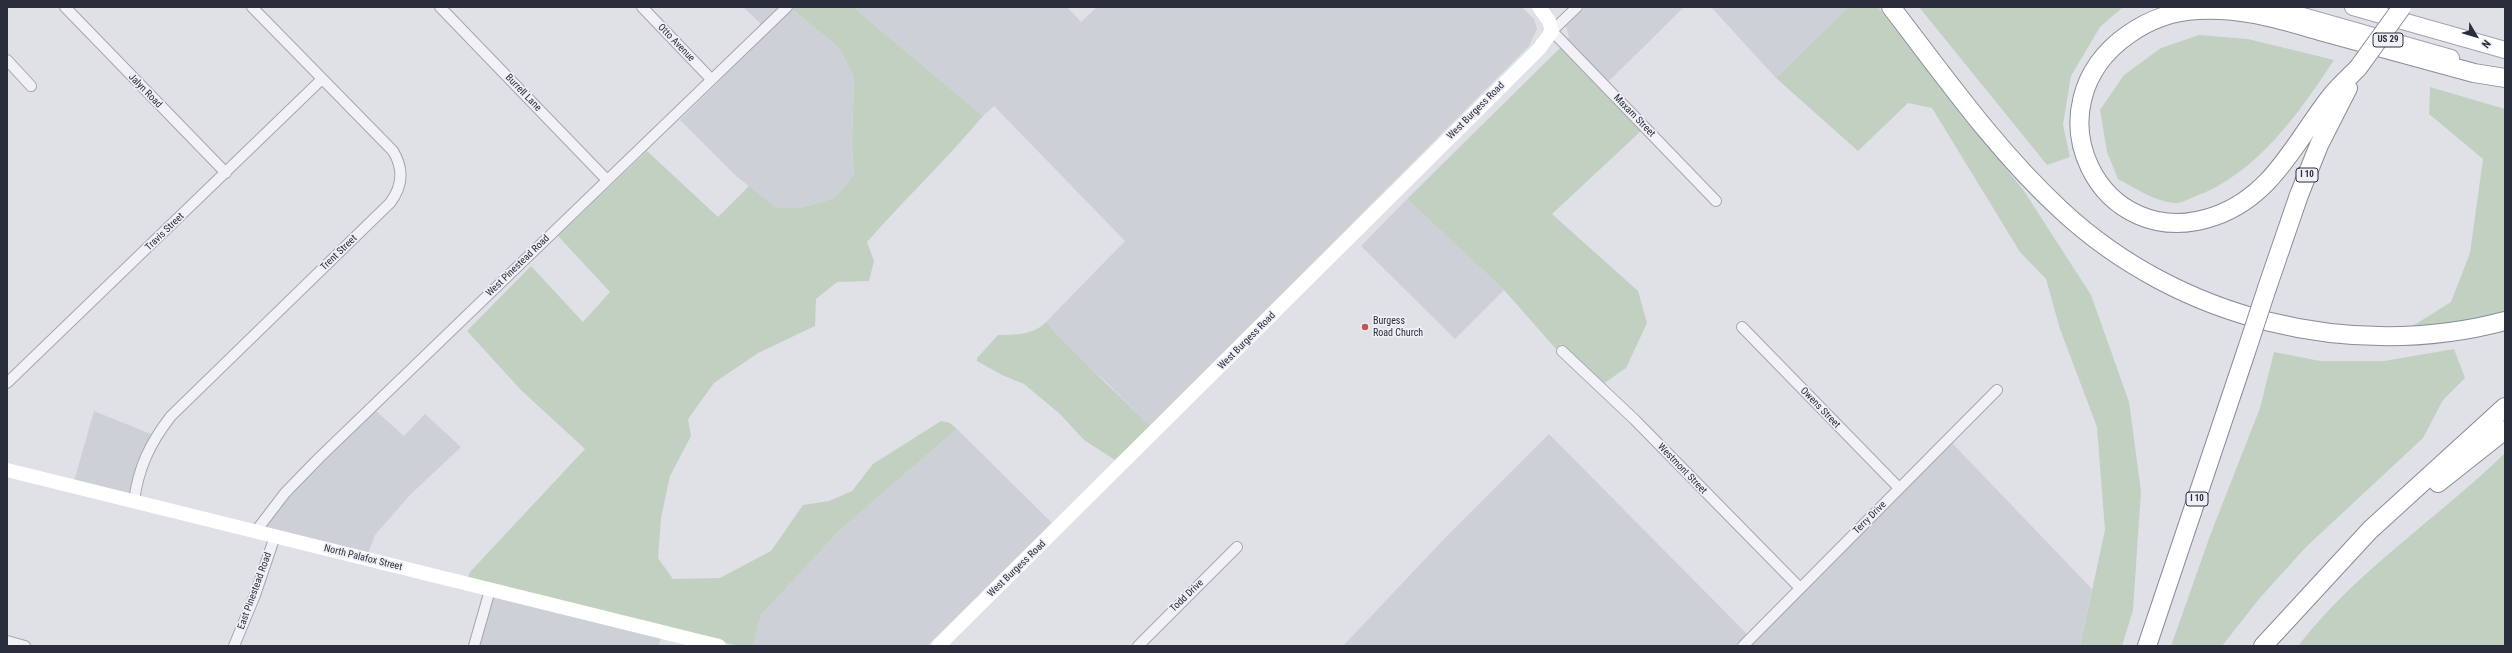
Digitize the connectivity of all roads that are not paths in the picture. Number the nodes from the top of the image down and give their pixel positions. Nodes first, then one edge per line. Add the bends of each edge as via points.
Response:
1 (65, 7) edge
2 (252, 7) edge
3 (440, 7) edge
4 (642, 7) edge
5 (787, 7) edge
6 (1539, 7) edge
7 (1577, 7) edge
8 (1891, 7) edge
9 (2271, 7) edge
10 (2353, 7) edge
11 (2402, 7) edge
12 (1552, 32) junction
13 (2505, 50) edge
14 (7, 60) edge
15 (2358, 68) junction
16 (2505, 73) edge
17 (2505, 78) edge
18 (322, 79) junction
19 (711, 79) junction
20 (31, 86) dead end
21 (226, 173) junction
22 (607, 180) junction
23 (1716, 201) dead end
24 (2505, 321) edge
25 (1742, 327) dead end
26 (1562, 351) dead end
27 (9, 376) edge
28 (1997, 390) dead end
29 (2505, 407) edge
30 (2505, 430) edge
31 (7, 470) edge
32 (1899, 488) junction
33 (134, 502) junction
34 (2370, 530) junction
35 (256, 531) junction
36 (274, 536) junction
37 (1237, 547) dead end
38 (1800, 588) junction
39 (490, 590) junction
40 (7, 641) edge
41 (26, 646) edge
42 (234, 646) edge
43 (474, 646) edge
44 (719, 646) edge
45 (938, 646) edge
46 (1138, 646) edge
47 (1743, 646) edge
48 (2147, 646) edge
49 (2263, 646) edge

1 - 21 street, Jalyn Road
2 - 18 street, Trent Street
3 - 22 street, Burrell Lane
4 - 19 street, Otto Avenue
5 - 19 street, West Pinestead Road
6 - 12 main road via 1549,21
7 - 12 street, West Burgess Road
8 - 24 highway via 1986,130 2044,194 2102,244 2167,284 2239,314 2326,333 2410,336 2451,332
9 - 16 main road, US 29
10 - 13 main road, US 29
11 - 15 highway, I 10, bridge
12 - 23 street, Maxam Street
12 - 45 main road, West Burgess Road via 1538,49
14 - 20 street
15 - 17 highway via 2331,96 2272,178 2244,202 2216,216 2186,223 2164,222 2143,216 2118,201 2106,190 2095,176 2083,151 2079,121 2080,104 2086,83 2096,64 2133,31 2165,16 2184,12 2248,11 2474,73
15 - 48 highway, I 10, bridge via 2298,195
18 - 21 street, Travis Street
18 - 33 street, Trent Street via 396,157 401,177 396,194 390,203 171,416 147,453 138,477
19 - 22 street, West Pinestead Road
21 - 27 street, Travis Street
22 - 35 street, West Pinestead Road via 320,457 285,493
25 - 32 street, Owens Street
26 - 38 street, Westmont Street via 1635,420
28 - 32 street, Terry Drive
29 - 34 highway
30 - 34 highway via 2417,500
31 - 33 main road, North Palafox Street
32 - 38 street, Terry Drive
33 - 35 main road, North Palafox Street
34 - 49 highway
35 - 36 main road, North Palafox Street
36 - 39 main road, North Palafox Street
36 - 42 street, East Pinestead Road via 255,595
37 - 46 street, Todd Drive
38 - 47 street, Terry Drive
39 - 43 street
39 - 44 main road, North Palafox Street
40 - 41 street

